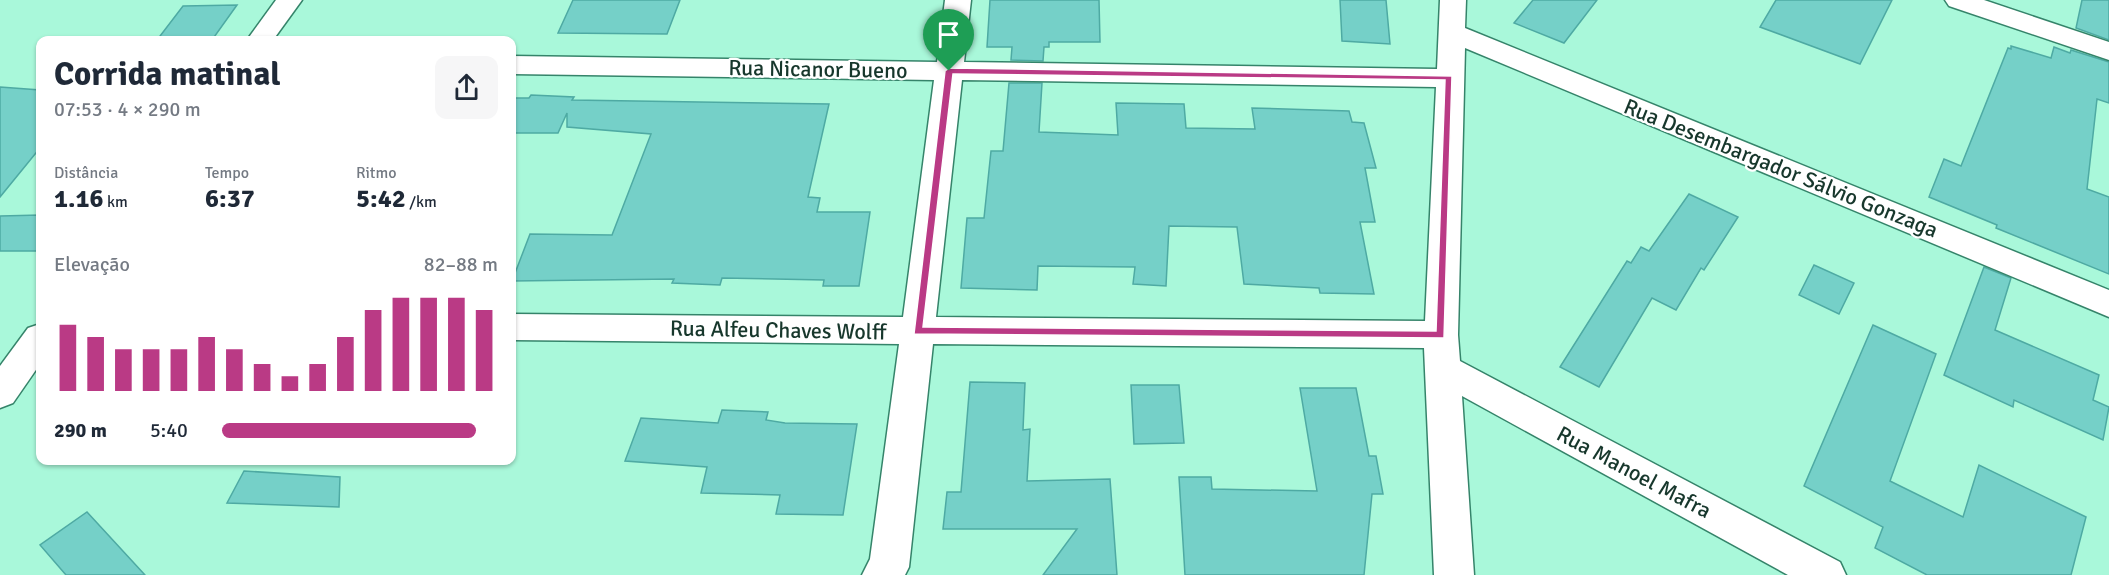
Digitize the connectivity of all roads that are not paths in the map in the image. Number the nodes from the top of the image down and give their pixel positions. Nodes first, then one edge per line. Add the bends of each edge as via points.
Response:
1 (290, 0) edge
2 (958, 0) edge
3 (1453, 0) edge
4 (1958, 0) edge
5 (1453, 33) junction
6 (263, 36) edge
7 (2109, 51) edge
8 (516, 65) edge
9 (949, 71) junction
10 (1449, 78) junction
11 (2109, 304) edge
12 (516, 327) edge
13 (917, 331) junction
14 (36, 344) edge
15 (1442, 352) junction
16 (0, 393) edge
17 (890, 572) edge
18 (1454, 575) edge
19 (1826, 575) edge

1 - 6 street
2 - 9 street
3 - 5 street
4 - 7 street
5 - 10 street
5 - 11 street, Rua Desembargador Sálvio Gonzaga
8 - 9 street, Rua Nicanor Bueno
9 - 10 street, Rua Nicanor Bueno
9 - 13 street
10 - 15 street
12 - 13 street, Rua Alfeu Chaves Wolff
13 - 15 street, Rua Alfeu Chaves Wolff
13 - 17 street
14 - 16 street
15 - 18 street
15 - 19 street, Rua Manoel Mafra

